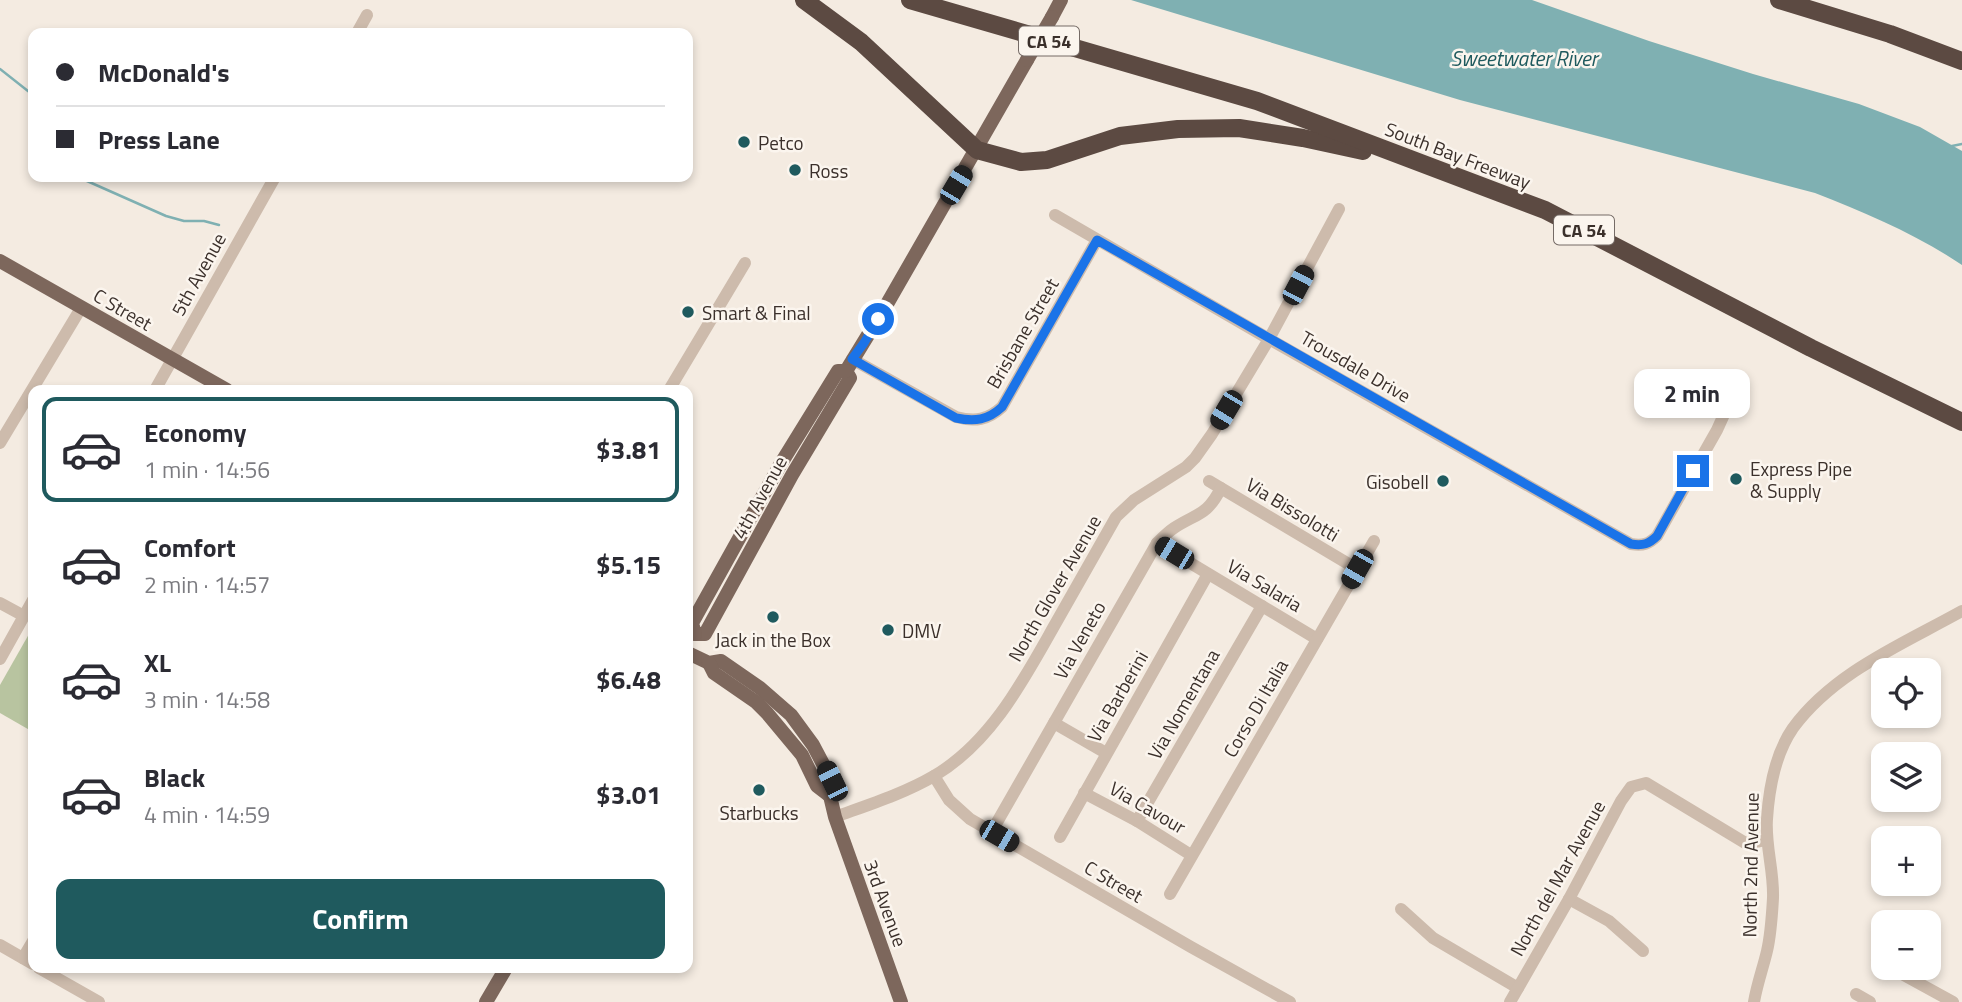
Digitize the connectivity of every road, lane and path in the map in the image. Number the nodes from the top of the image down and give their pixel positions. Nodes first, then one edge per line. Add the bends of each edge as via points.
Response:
1 (804, 0) edge
2 (910, 0) edge
3 (1061, 0) edge
4 (1779, 0) edge
5 (1794, 3) edge
6 (367, 15) dead end
7 (360, 28) edge
8 (1962, 61) edge
9 (977, 150) junction
10 (1418, 162) junction
11 (272, 182) edge
12 (1339, 209) dead end
13 (1055, 215) dead end
14 (1097, 240) junction
15 (0, 261) edge
16 (745, 263) dead end
17 (81, 308) junction
18 (1269, 339) junction
19 (172, 360) junction
20 (849, 365) junction
21 (33, 385) edge
22 (158, 385) edge
23 (217, 385) edge
24 (672, 385) edge
25 (1736, 387) dead end
26 (28, 394) edge
27 (1962, 422) edge
28 (2, 436) edge
29 (1209, 481) dead end
30 (1221, 488) junction
31 (1374, 541) dead end
32 (1157, 543) junction
33 (1357, 569) junction
34 (1208, 574) junction
35 (0, 603) edge
36 (1262, 606) junction
37 (28, 609) edge
38 (1962, 611) edge
39 (24, 616) junction
40 (693, 638) edge
41 (1317, 639) junction
42 (693, 655) edge
43 (0, 659) edge
44 (1054, 723) junction
45 (1106, 753) junction
46 (934, 776) junction
47 (1084, 793) junction
48 (835, 817) junction
49 (1137, 821) junction
50 (992, 831) junction
51 (1060, 837) dead end
52 (1766, 839) junction
53 (1191, 855) junction
54 (1170, 894) dead end
55 (1569, 899) junction
56 (1401, 909) dead end
57 (0, 945) edge
58 (1643, 951) dead end
59 (28, 961) edge
60 (46, 973) edge
61 (503, 973) edge
62 (1913, 980) edge
63 (1518, 988) junction
64 (1856, 994) dead end
65 (80, 997) edge
66 (99, 1002) edge
67 (486, 1002) edge
68 (901, 1002) edge
69 (1290, 1002) edge
70 (1510, 1002) edge
71 (1754, 1002) edge
72 (1870, 1002) edge
73 (1953, 1002) edge

1 - 9 highway via 861,42
2 - 10 highway, South Bay Freeway / CA 54 via 1257,101
3 - 9 main road, 4th Avenue, bridge
4 - 5 highway
5 - 8 highway
6 - 7 street
9 - 10 highway via 1020,163 1048,160 1120,136 1178,128 1238,128
9 - 20 main road, 4th Avenue
10 - 27 highway, South Bay Freeway / CA 54 via 1545,210
11 - 19 street, 5th Avenue
12 - 18 street, North Glover Avenue
13 - 14 street, Trousdale Drive
14 - 18 street, Trousdale Drive
14 - 20 street, Brisbane Street via 1002,407 987,418 956,418
15 - 17 main road, C Street
16 - 24 street
17 - 19 main road, C Street
17 - 21 street
18 - 25 street, Trousdale Drive via 1639,546 1657,536
18 - 46 street, North Glover Avenue via 1195,458 1116,517 1015,694 986,732
19 - 22 street, 5th Avenue
19 - 23 main road, C Street
20 - 40 main road, 4th Avenue via 850,378 705,634
26 - 28 street
29 - 30 street, Via Bissolotti
30 - 32 street, Via Veneto via 1206,511 1172,529
30 - 33 street, Via Bissolotti
31 - 33 street, Corso Di Italia
32 - 34 street, Via Salaria
32 - 44 street, Via Veneto
33 - 41 street, Corso Di Italia
34 - 36 street, Via Salaria
34 - 45 street, Via Barberini
35 - 39 street
36 - 41 street, Via Salaria
36 - 49 street, Via Nomentana
37 - 39 street
38 - 52 street, North 2nd Avenue via 1839,681 1793,729 1776,764
39 - 43 street
41 - 53 street, Corso Di Italia
42 - 48 main road via 709,663 721,662 791,715 832,781
44 - 45 street
44 - 50 street, Via Veneto
45 - 47 street, Via Barberini
46 - 48 street, North Glover Avenue
46 - 50 street, C Street via 955,807
47 - 49 street, Via Cavour
47 - 51 street, Via Barberini
48 - 68 main road, 3rd Avenue
49 - 53 street, Via Cavour
50 - 69 street, C Street
52 - 55 street, North del Mar Avenue via 1746,844 1646,783 1631,787
52 - 71 street, North 2nd Avenue via 1773,897 1768,949
53 - 54 street, Corso Di Italia
55 - 58 street via 1609,921
55 - 63 street, North del Mar Avenue
56 - 63 street via 1433,938
57 - 59 street
60 - 65 street
61 - 67 main road
62 - 73 street
63 - 70 street, North del Mar Avenue
64 - 72 street
65 - 66 street

